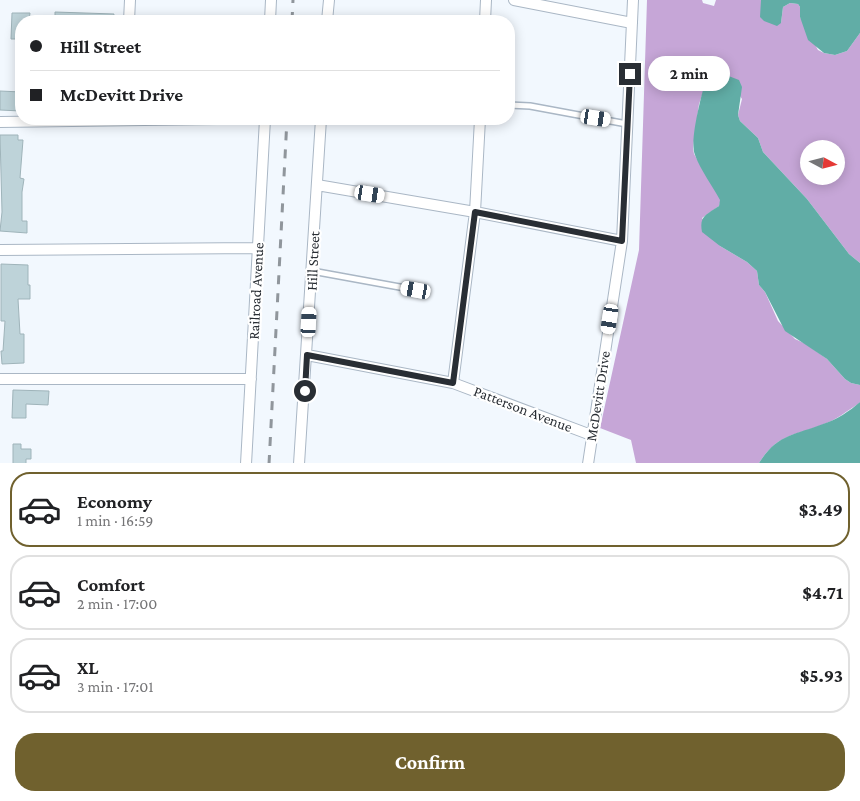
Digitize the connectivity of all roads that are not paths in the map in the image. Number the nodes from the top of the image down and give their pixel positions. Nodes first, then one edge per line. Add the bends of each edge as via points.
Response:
1 (130, 0) edge
2 (272, 0) edge
3 (329, 0) edge
4 (486, 0) edge
5 (514, 0) edge
6 (634, 0) edge
7 (129, 15) edge
8 (271, 15) edge
9 (328, 15) edge
10 (485, 15) edge
11 (632, 23) junction
12 (515, 105) edge
13 (0, 122) edge
14 (15, 122) edge
15 (628, 124) junction
16 (265, 125) edge
17 (321, 125) edge
18 (480, 125) edge
19 (317, 185) junction
20 (475, 212) junction
21 (622, 241) junction
22 (258, 248) junction
23 (0, 250) edge
24 (312, 272) junction
25 (416, 290) dead end
26 (307, 355) junction
27 (0, 379) edge
28 (251, 379) junction
29 (453, 383) junction
30 (591, 435) junction
31 (246, 463) edge
32 (299, 463) edge
33 (588, 463) edge

1 - 7 street
2 - 8 street
3 - 9 street
4 - 10 street
5 - 11 street
6 - 11 street, McDevitt Drive
11 - 15 street, McDevitt Drive
12 - 15 lane
13 - 14 street
15 - 21 street, McDevitt Drive
16 - 22 street, Railroad Avenue
17 - 19 street, Hill Street
18 - 20 street
19 - 20 street
19 - 24 street, Hill Street
20 - 21 street
20 - 29 street
21 - 30 street, McDevitt Drive
22 - 23 street
22 - 28 street, Railroad Avenue
24 - 25 lane
24 - 26 street, Hill Street
26 - 29 street, Patterson Avenue
26 - 32 street, Hill Street
27 - 28 street
28 - 31 street, Railroad Avenue
29 - 30 street, Patterson Avenue
30 - 33 street, McDevitt Drive

